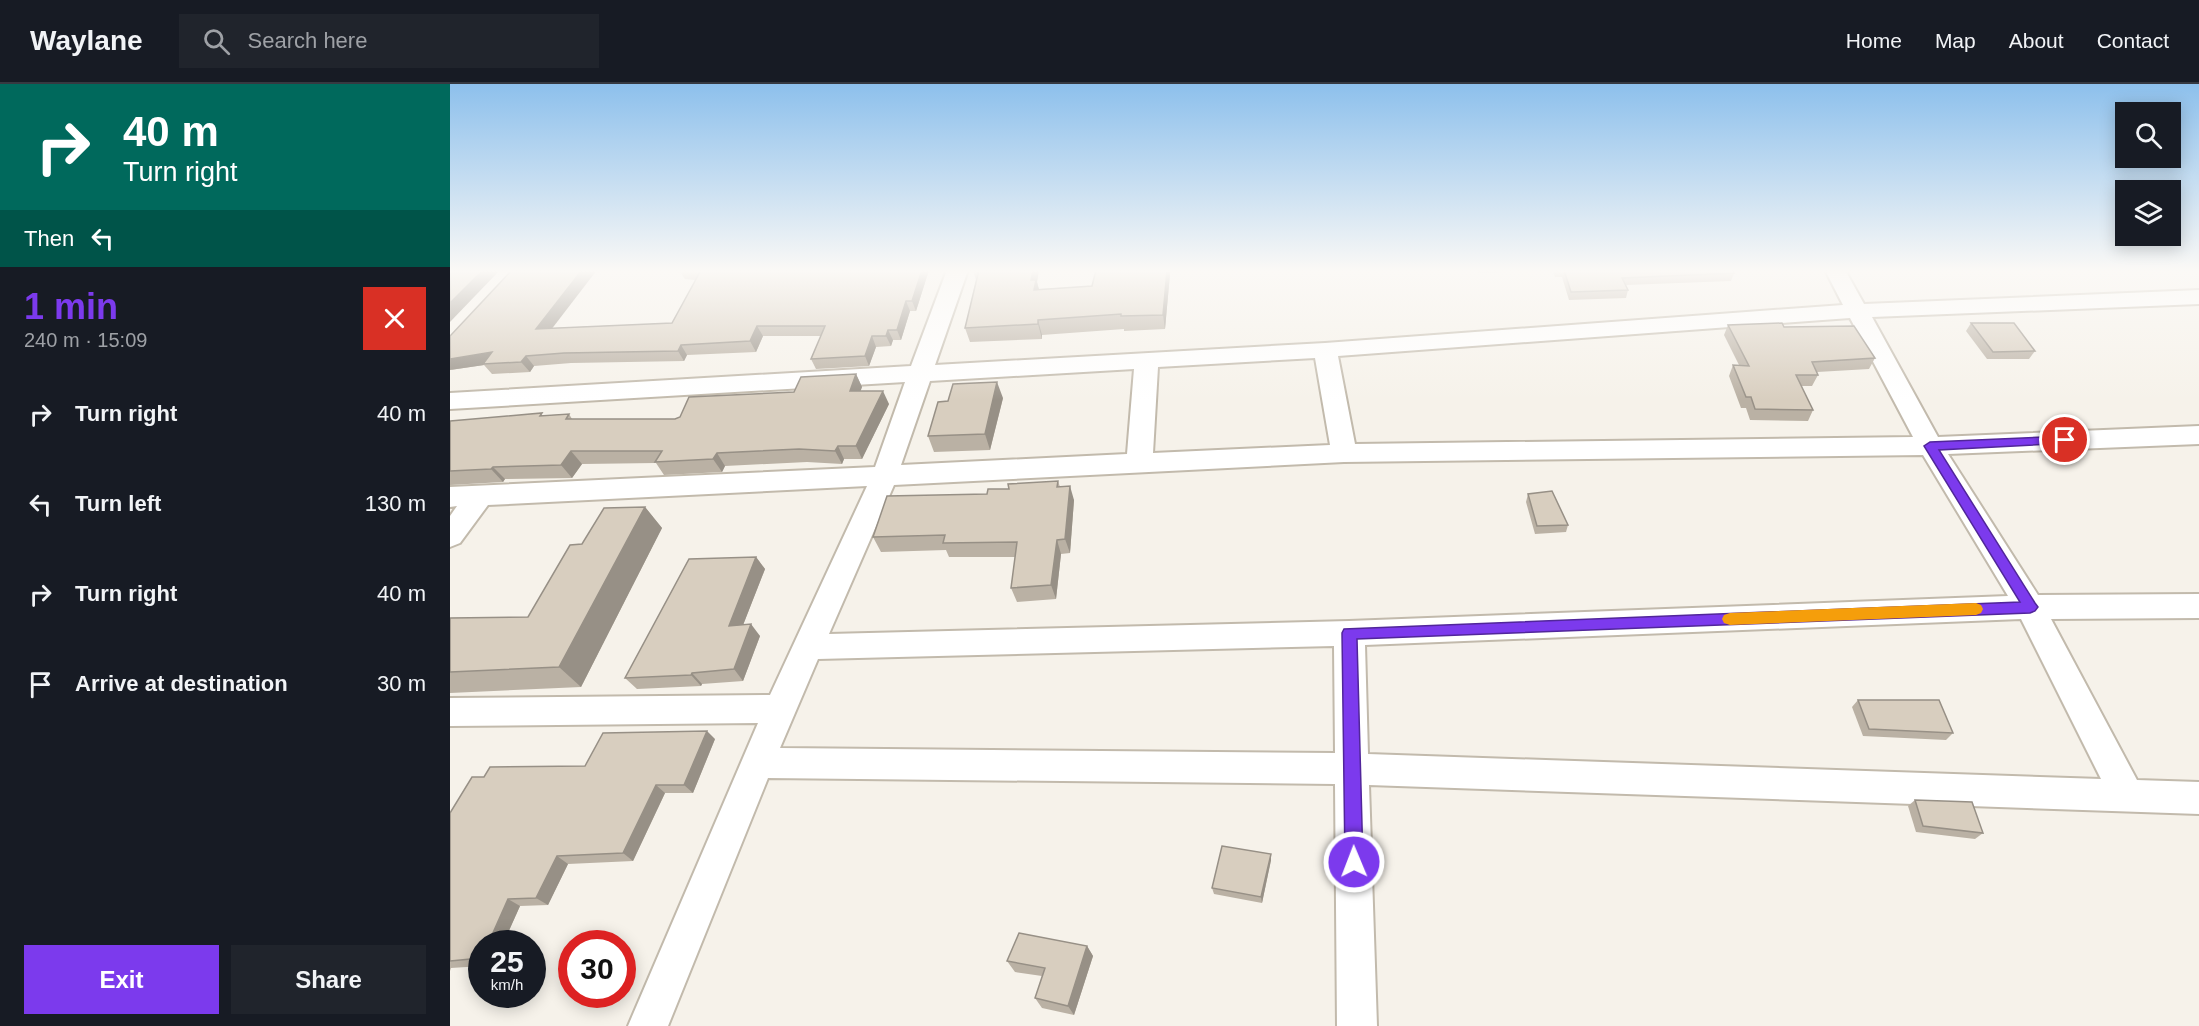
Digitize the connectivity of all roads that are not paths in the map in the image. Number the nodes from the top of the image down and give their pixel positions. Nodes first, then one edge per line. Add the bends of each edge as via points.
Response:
1 (942, 314) edge
2 (1805, 314) edge
3 (1860, 314) edge
4 (1325, 350) junction
5 (1147, 359) junction
6 (920, 375) junction
7 (450, 401) edge
8 (2199, 435) edge
9 (1930, 446) junction
10 (1344, 453) junction
11 (1139, 463) junction
12 (884, 477) junction
13 (450, 497) edge
14 (479, 497) junction
15 (450, 536) edge
16 (2199, 606) edge
17 (2030, 607) junction
18 (1349, 633) junction
19 (808, 647) junction
20 (780, 709) junction
21 (450, 711) edge
22 (759, 763) junction
23 (1353, 769) junction
24 (2127, 795) junction
25 (2199, 798) edge
26 (648, 1026) edge
27 (1357, 1026) edge

1 - 6 street
2 - 4 street
3 - 9 street
4 - 5 street
4 - 10 street
5 - 6 street
5 - 11 street
6 - 7 street
6 - 12 street
8 - 9 street
9 - 10 street
9 - 17 street
10 - 11 street
11 - 12 street
12 - 14 street
12 - 19 street
13 - 14 street
14 - 15 street
16 - 17 street
17 - 18 street
17 - 24 street
18 - 19 street
18 - 23 street
19 - 20 street
20 - 21 street
20 - 22 street
22 - 23 street
22 - 26 street
23 - 24 street
23 - 27 street
24 - 25 street

